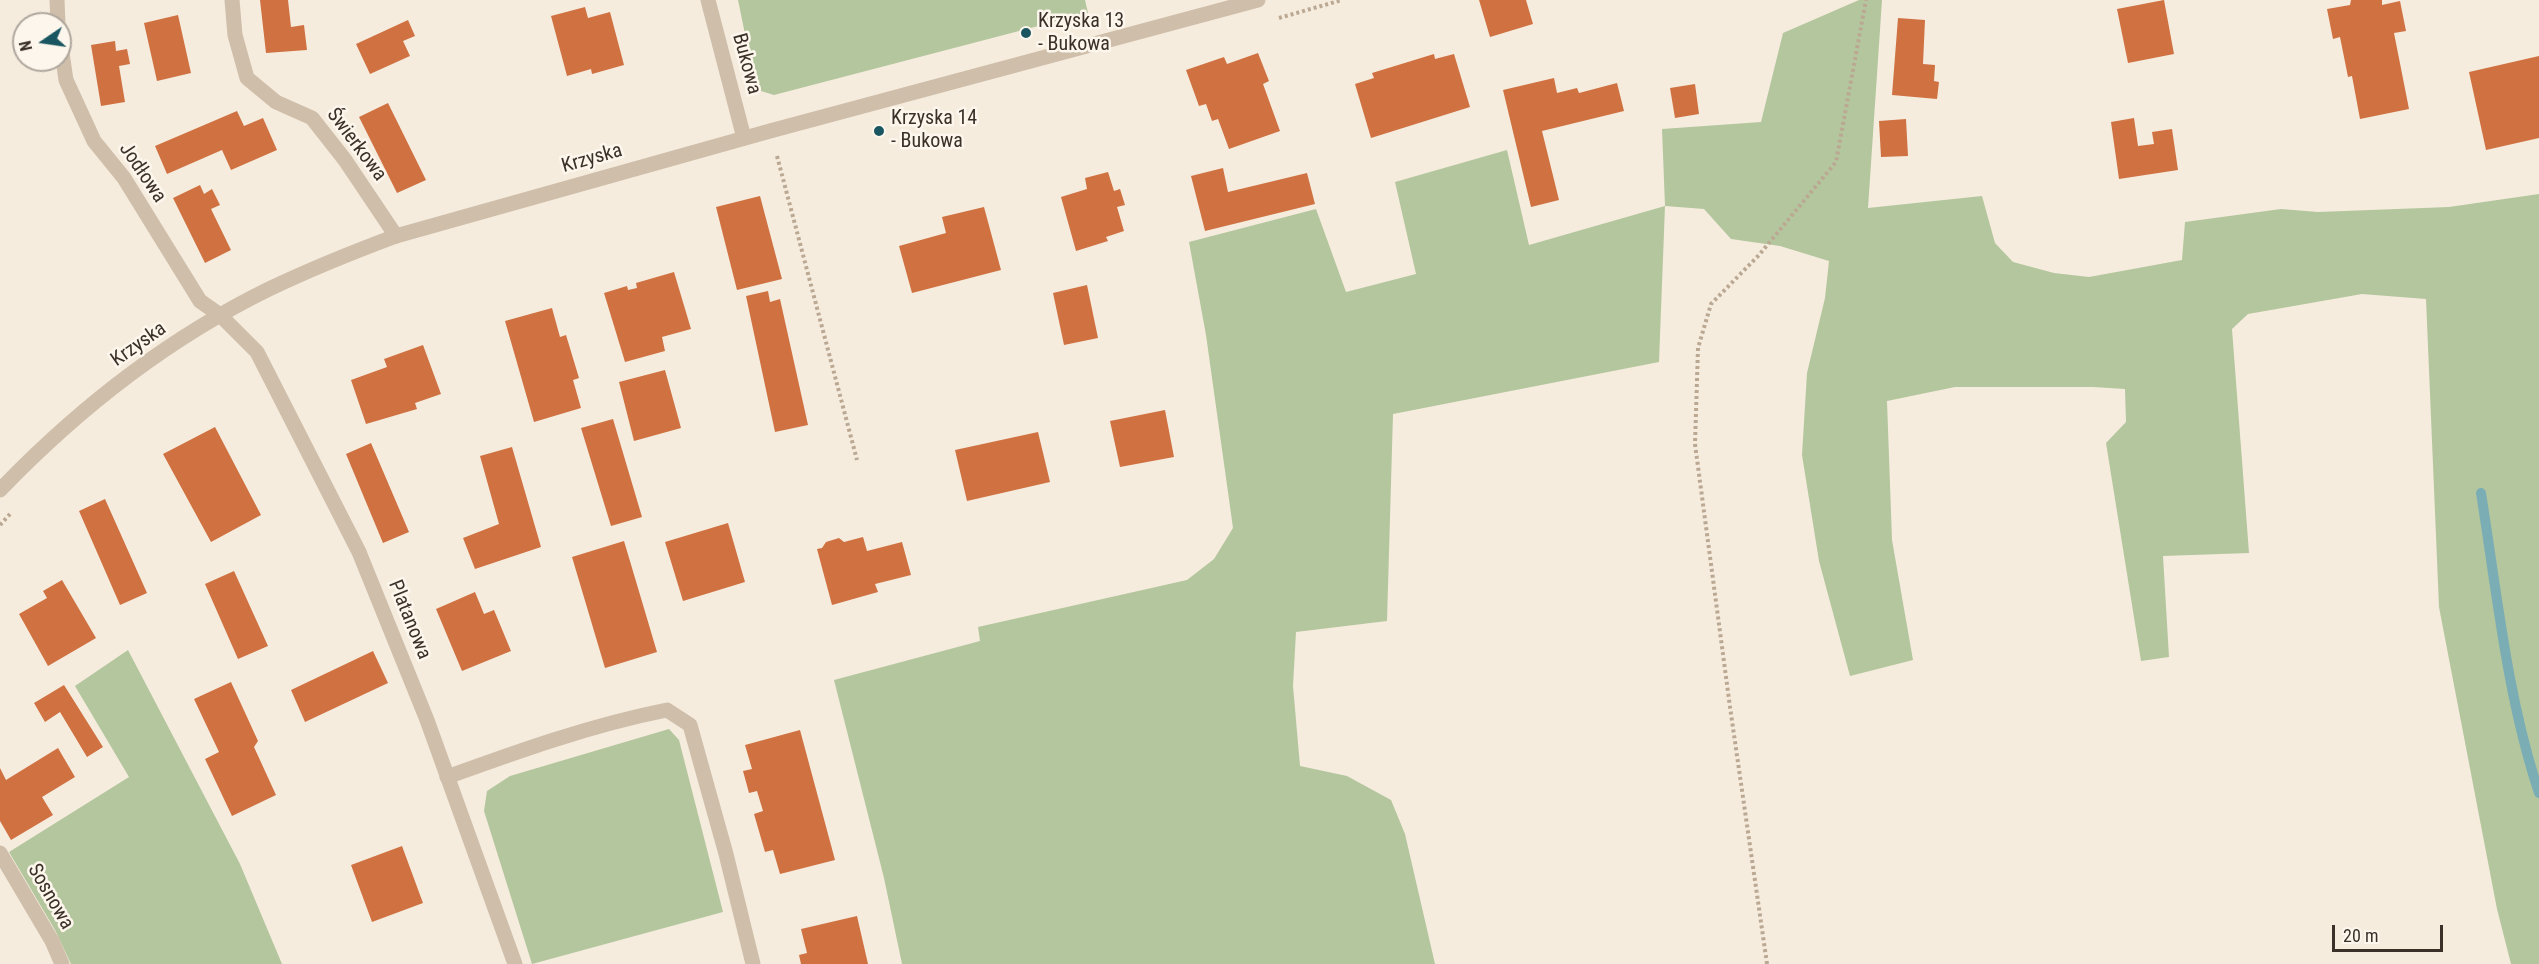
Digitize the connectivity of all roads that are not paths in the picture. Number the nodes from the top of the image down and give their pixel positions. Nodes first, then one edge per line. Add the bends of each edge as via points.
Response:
1 (232, 0) edge
2 (708, 0) edge
3 (1258, 0) edge
4 (65, 72) edge
5 (744, 138) junction
6 (396, 236) junction
7 (220, 315) junction
8 (0, 490) edge
9 (447, 777) junction
10 (0, 853) edge
11 (62, 964) edge
12 (515, 964) edge
13 (753, 964) edge

1 - 6 street, Świerkowa via 235,35 247,78 276,102 312,118
2 - 5 street, Bukowa
3 - 5 street, Krzyska
4 - 7 street, Jodłowa via 94,141 124,178 200,301
5 - 6 street, Krzyska
6 - 7 street, Krzyska via 302,273
7 - 8 street, Krzyska via 107,393
7 - 9 street, Platanowa via 257,352 359,552
9 - 12 street, Platanowa
9 - 13 street via 523,749 630,718 667,711 690,725
10 - 11 street, Sosnowa

